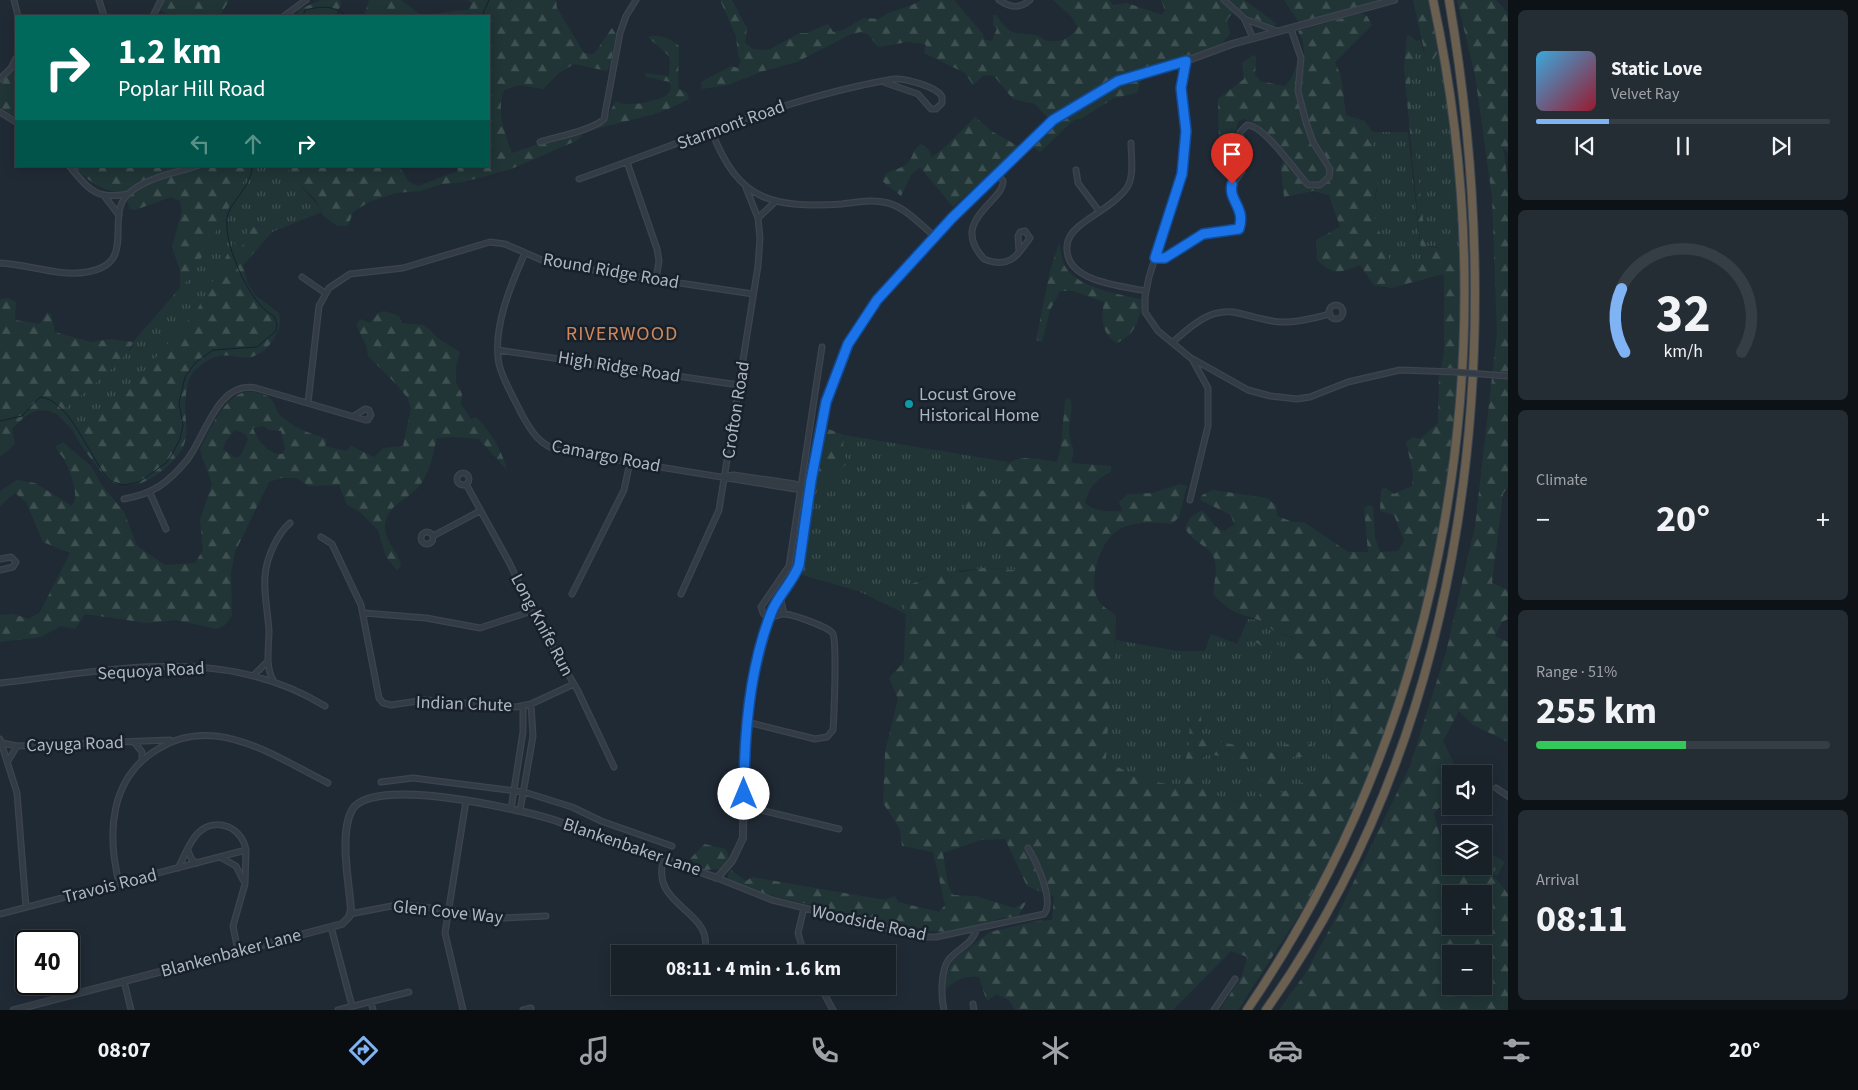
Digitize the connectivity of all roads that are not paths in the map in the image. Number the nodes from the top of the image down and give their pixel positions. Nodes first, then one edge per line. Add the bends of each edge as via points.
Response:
1 (14, 0) edge
2 (99, 0) edge
3 (161, 0) edge
4 (306, 0) edge
5 (636, 0) edge
6 (1000, 0) edge
7 (1030, 0) edge
8 (1224, 0) edge
9 (1394, 0) edge
10 (1449, 0) edge
11 (1382, 2) edge
12 (1434, 3) edge
13 (18, 15) edge
14 (104, 15) edge
15 (153, 15) edge
16 (285, 15) edge
17 (1244, 18) junction
18 (1290, 29) junction
19 (1280, 32) junction
20 (1253, 38) junction
21 (15, 60) edge
22 (1186, 61) junction
23 (0, 80) edge
24 (886, 82) junction
25 (0, 112) edge
26 (15, 121) edge
27 (712, 132) junction
28 (540, 142) dead end
29 (1131, 144) dead end
30 (627, 162) junction
31 (1478, 163) dead end
32 (70, 167) edge
33 (194, 167) edge
34 (1076, 170) dead end
35 (997, 173) junction
36 (579, 179) dead end
37 (745, 186) junction
38 (128, 194) junction
39 (106, 197) junction
40 (775, 202) junction
41 (1099, 211) junction
42 (119, 215) junction
43 (758, 218) junction
44 (934, 236) junction
45 (1019, 251) dead end
46 (525, 253) junction
47 (1155, 258) junction
48 (0, 263) edge
49 (302, 277) dead end
50 (656, 279) junction
51 (1146, 291) junction
52 (325, 293) junction
53 (753, 294) junction
54 (1330, 314) dead end
55 (1173, 342) junction
56 (822, 347) dead end
57 (498, 350) junction
58 (1192, 359) junction
59 (1484, 362) dead end
60 (1508, 376) edge
61 (1483, 382) dead end
62 (739, 385) junction
63 (308, 403) junction
64 (354, 416) dead end
65 (630, 462) junction
66 (726, 476) junction
67 (466, 484) dead end
68 (802, 488) junction
69 (810, 489) junction
70 (150, 493) junction
71 (124, 499) dead end
72 (1190, 500) dead end
73 (1468, 505) dead end
74 (480, 511) junction
75 (290, 523) dead end
76 (166, 529) dead end
77 (433, 536) dead end
78 (321, 537) dead end
79 (0, 559) edge
80 (0, 570) edge
81 (572, 594) dead end
82 (681, 594) dead end
83 (780, 596) junction
84 (532, 611) junction
85 (364, 613) junction
86 (784, 614) junction
87 (769, 619) junction
88 (268, 661) junction
89 (255, 674) junction
90 (273, 680) junction
91 (0, 683) edge
92 (574, 684) junction
93 (531, 704) junction
94 (325, 706) dead end
95 (523, 706) junction
96 (747, 722) junction
97 (174, 740) junction
98 (1, 741) edge
99 (134, 742) junction
100 (17, 746) junction
101 (521, 748) junction
102 (531, 750) junction
103 (142, 760) junction
104 (8, 761) junction
105 (614, 767) dead end
106 (381, 782) dead end
107 (328, 783) dead end
108 (1496, 788) dead end
109 (514, 791) junction
110 (524, 792) junction
111 (1508, 796) edge
112 (466, 801) junction
113 (744, 806) junction
114 (510, 809) junction
115 (520, 811) junction
116 (839, 829) dead end
117 (672, 846) dead end
118 (1028, 848) dead end
119 (188, 849) junction
120 (246, 850) junction
121 (220, 857) junction
122 (664, 858) junction
123 (197, 863) junction
124 (178, 868) junction
125 (717, 878) junction
126 (119, 883) junction
127 (245, 884) junction
128 (26, 907) junction
129 (804, 908) junction
130 (448, 911) junction
131 (0, 914) edge
132 (350, 914) junction
133 (546, 916) dead end
134 (331, 927) junction
135 (977, 929) junction
136 (705, 945) edge
137 (801, 945) edge
138 (238, 951) junction
139 (1235, 979) dead end
140 (124, 981) junction
141 (409, 992) dead end
142 (825, 995) edge
143 (371, 1002) junction
144 (973, 1004) dead end
145 (352, 1006) junction
146 (531, 1008) dead end
147 (14, 1010) edge
148 (131, 1010) edge
149 (338, 1010) edge
150 (373, 1010) edge
151 (463, 1010) edge
152 (523, 1010) edge
153 (833, 1010) edge
154 (944, 1010) edge
155 (974, 1010) edge
156 (1214, 1010) edge
157 (1247, 1010) edge
158 (1266, 1010) edge

1 - 13 street
2 - 14 street
3 - 15 street
4 - 16 street
5 - 28 street via 620,33 604,118 598,123
6 - 7 street via 1020,7
8 - 17 street
9 - 11 street, Blankenbaker Lane
10 - 31 highway
11 - 18 street, Blankenbaker Lane
12 - 157 highway via 1462,152 1470,273 1466,405 1449,532 1419,656 1374,781 1314,902
17 - 19 street
17 - 20 street
18 - 19 street, Blankenbaker Lane
18 - 47 street via 1301,58 1298,91 1314,142 1330,169 1326,181 1320,186 1308,185 1264,134 1247,124 1240,132 1242,171 1231,187 1242,216 1239,229 1203,234 1165,258
19 - 20 street, Blankenbaker Lane
20 - 22 street, Blankenbaker Lane
21 - 23 street
22 - 35 street, Blankenbaker Lane via 1132,76 1104,88 1053,120
22 - 47 street via 1181,88 1186,131 1182,174
24 - 24 street, Starmont Road via 918,94 930,108 936,109 942,103 942,94 936,89 900,80
24 - 27 street, Starmont Road via 832,91
25 - 26 street
27 - 30 street, Starmont Road
27 - 37 street via 722,157
29 - 41 street via 1131,176 1127,188
30 - 36 street, Starmont Road
30 - 50 street via 659,255
32 - 39 street via 89,188
33 - 38 street via 153,180
34 - 41 street via 1078,182
35 - 44 street, Blankenbaker Lane
35 - 45 street via 1002,188 978,216 973,244 984,259 993,263 1009,261
37 - 40 street
37 - 43 street, Crofton Road
38 - 39 street
38 - 42 street
39 - 42 street
40 - 43 street
40 - 44 street via 802,206 886,202 902,209
41 - 51 street via 1072,233 1066,250 1070,264 1083,276
42 - 48 street via 120,241 116,251 109,262 96,270 73,273
43 - 53 street, Crofton Road via 759,255
44 - 69 street, Blankenbaker Lane via 877,300 844,352 821,422
46 - 50 street, Round Ridge Road via 559,265
46 - 52 street, Round Ridge Road via 500,242 484,243 403,268 350,274
46 - 57 street, Camargo Road via 506,296
47 - 51 street
49 - 52 street
50 - 53 street, Round Ridge Road
51 - 55 street via 1146,312 1159,332
52 - 63 street via 318,311
53 - 62 street, Crofton Road
54 - 55 street via 1279,322 1229,311 1214,312
55 - 58 street
56 - 68 street
57 - 62 street, High Ridge Road
57 - 65 street, Camargo Road via 503,375 538,440 561,451
58 - 60 street, bridge via 1248,390 1298,399 1348,382 1400,370
58 - 72 street via 1207,384 1209,402 1208,426
59 - 61 highway
62 - 66 street, Crofton Road
63 - 64 street
63 - 70 street via 251,387 237,389 213,413 186,461
65 - 66 street, Camargo Road
65 - 81 street via 624,490
66 - 68 street, Camargo Road via 795,484
66 - 82 street, Crofton Road via 718,517
67 - 74 street, Long Knife Run
68 - 69 street, Camargo Road
68 - 87 street via 789,566 762,604 763,614
69 - 83 street, Blankenbaker Lane via 799,565
70 - 71 street
70 - 76 street
73 - 158 highway via 1439,644 1402,754 1348,873 1314,935
74 - 77 street
74 - 84 street, Long Knife Run
75 - 88 street via 275,543 264,573
78 - 85 street, Indian Chute via 335,548
79 - 80 street via 12,557 16,562 13,567
83 - 86 street
83 - 87 street, Blankenbaker Lane
84 - 85 street via 480,628 426,618
84 - 92 street, Long Knife Run
85 - 95 street, Indian Chute via 379,698 383,703 425,700
86 - 87 street
86 - 96 street via 828,628 833,634 833,730 827,737 815,739
87 - 96 street, Blankenbaker Lane
88 - 89 street
88 - 90 street
89 - 90 street, Sequoya Road
89 - 91 street, Sequoya Road via 174,666
90 - 94 street, Sequoya Road
92 - 93 street, Indian Chute
92 - 105 street, Long Knife Run
93 - 95 street, Indian Chute
93 - 102 street via 534,726
95 - 101 street
96 - 113 street, Blankenbaker Lane
97 - 99 street, Cayuga Road
97 - 103 street
97 - 107 street, Cayuga Road via 207,736 231,739 260,749
98 - 100 street, Cayuga Road
98 - 104 street
99 - 100 street, Cayuga Road
99 - 103 street, Cayuga Road via 142,752
100 - 104 street, Cayuga Road
101 - 102 street
101 - 109 street
102 - 110 street
103 - 126 street via 123,783 114,809 112,834
104 - 128 street via 18,800
106 - 109 street via 413,778
108 - 111 street
109 - 110 street
109 - 114 street
110 - 115 street
110 - 117 street
112 - 114 street, Blankenbaker Lane
112 - 130 street
112 - 132 street, Blankenbaker Lane via 381,795 355,805 346,838
113 - 116 street
113 - 125 street, Blankenbaker Lane via 742,842 732,861
114 - 115 street, Blankenbaker Lane
115 - 122 street, Blankenbaker Lane
118 - 135 street, Woodside Road via 1045,890 1046,911 1040,916
119 - 120 street via 198,834 214,825 226,826 240,834
119 - 123 street
119 - 124 street
120 - 121 street, Travois Road
120 - 127 street
121 - 123 street, Travois Road
121 - 127 street via 236,866
122 - 125 street, Blankenbaker Lane
122 - 136 street via 661,871 663,887 701,926 706,937
123 - 124 street, Travois Road
124 - 126 street, Travois Road
125 - 129 street, Woodside Road
126 - 128 street, Travois Road
127 - 138 street via 233,926
128 - 131 street, Travois Road
129 - 135 street, Woodside Road via 922,937
129 - 137 street via 798,933
130 - 132 street, Glen Cove Way via 394,904
130 - 133 street, Glen Cove Way via 502,918
130 - 151 street via 446,939
132 - 134 street, Blankenbaker Lane via 342,924
134 - 138 street, Blankenbaker Lane
134 - 145 street
135 - 154 street via 973,940 949,958 941,989
138 - 140 street, Blankenbaker Lane
139 - 156 street
140 - 147 street, Blankenbaker Lane
140 - 148 street
141 - 143 street
142 - 153 street
143 - 145 street
143 - 150 street
144 - 155 street
145 - 149 street
146 - 152 street

